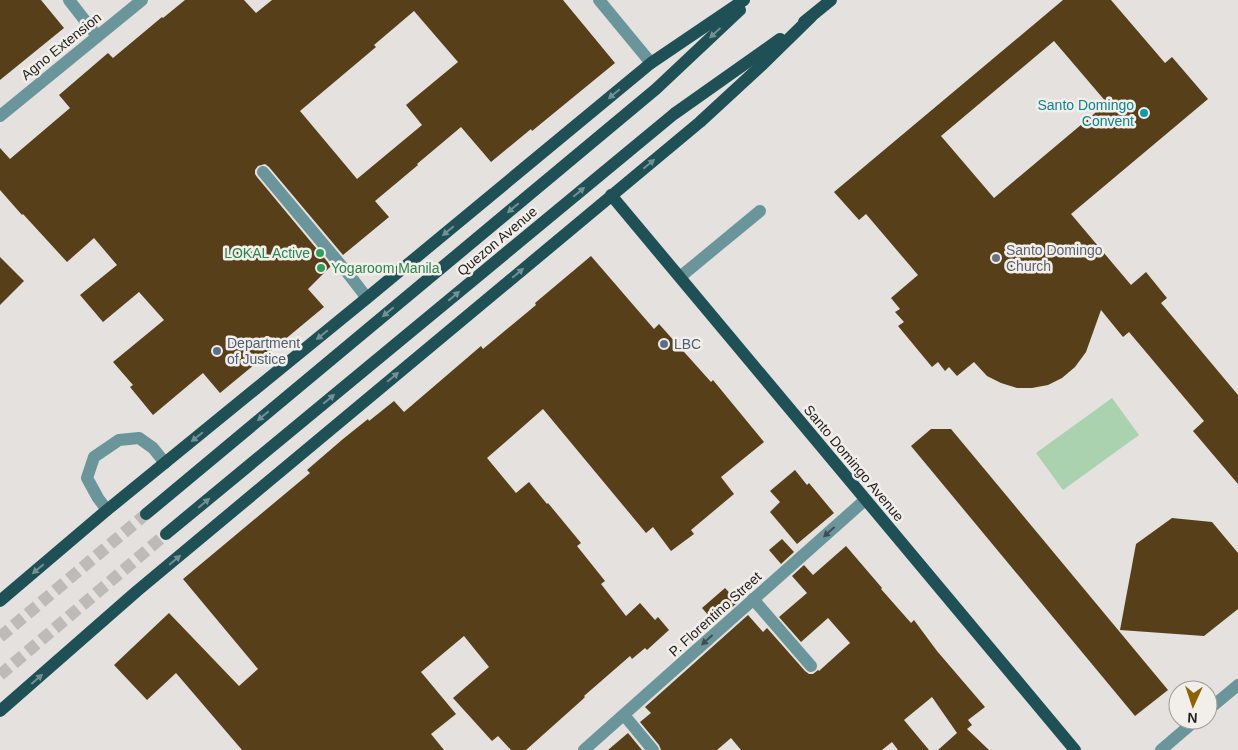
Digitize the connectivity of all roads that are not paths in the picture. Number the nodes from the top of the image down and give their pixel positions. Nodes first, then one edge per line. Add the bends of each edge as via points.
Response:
1 (68, 0) edge
2 (142, 0) edge
3 (599, 0) edge
4 (744, 0) edge
5 (751, 0) edge
6 (831, 0) edge
7 (810, 17) junction
8 (97, 36) junction
9 (651, 63) junction
10 (0, 116) edge
11 (263, 172) dead end
12 (611, 196) junction
13 (760, 211) dead end
14 (680, 278) junction
15 (367, 298) junction
16 (165, 463) junction
17 (865, 500) junction
18 (108, 510) junction
19 (146, 514) tunnel mouth
20 (166, 534) tunnel mouth
21 (0, 600) edge
22 (753, 600) junction
23 (811, 666) dead end
24 (1238, 685) edge
25 (1218, 702) edge
26 (0, 710) edge
27 (624, 715) junction
28 (1184, 730) edge
29 (584, 750) edge
30 (653, 750) edge
31 (1074, 750) edge
32 (1161, 750) edge

1 - 8 street
2 - 8 street, Agno Extension
3 - 9 street
4 - 9 main road
5 -> 19 main road, Quezon Avenue via 656,89
6 - 7 main road, Quezon Avenue
12 -> 7 main road via 700,122
20 -> 7 main road, Quezon Avenue via 674,114
8 - 10 street, Agno Extension
9 -> 15 main road
11 - 15 street
12 - 14 main road, Santo Domingo Avenue
26 -> 12 main road
13 - 14 street
14 - 17 main road, Santo Domingo Avenue
15 -> 16 main road
16 - 18 main road
16 - 18 street via 139,438 119,440 94,457 87,478
17 -> 22 street, P. Florentino Street
17 - 31 main road, Santo Domingo Avenue
18 -> 21 main road
22 - 23 street
22 -> 27 street, P. Florentino Street
24 - 25 street
27 - 29 street, P. Florentino Street
27 - 30 street
28 - 32 street

